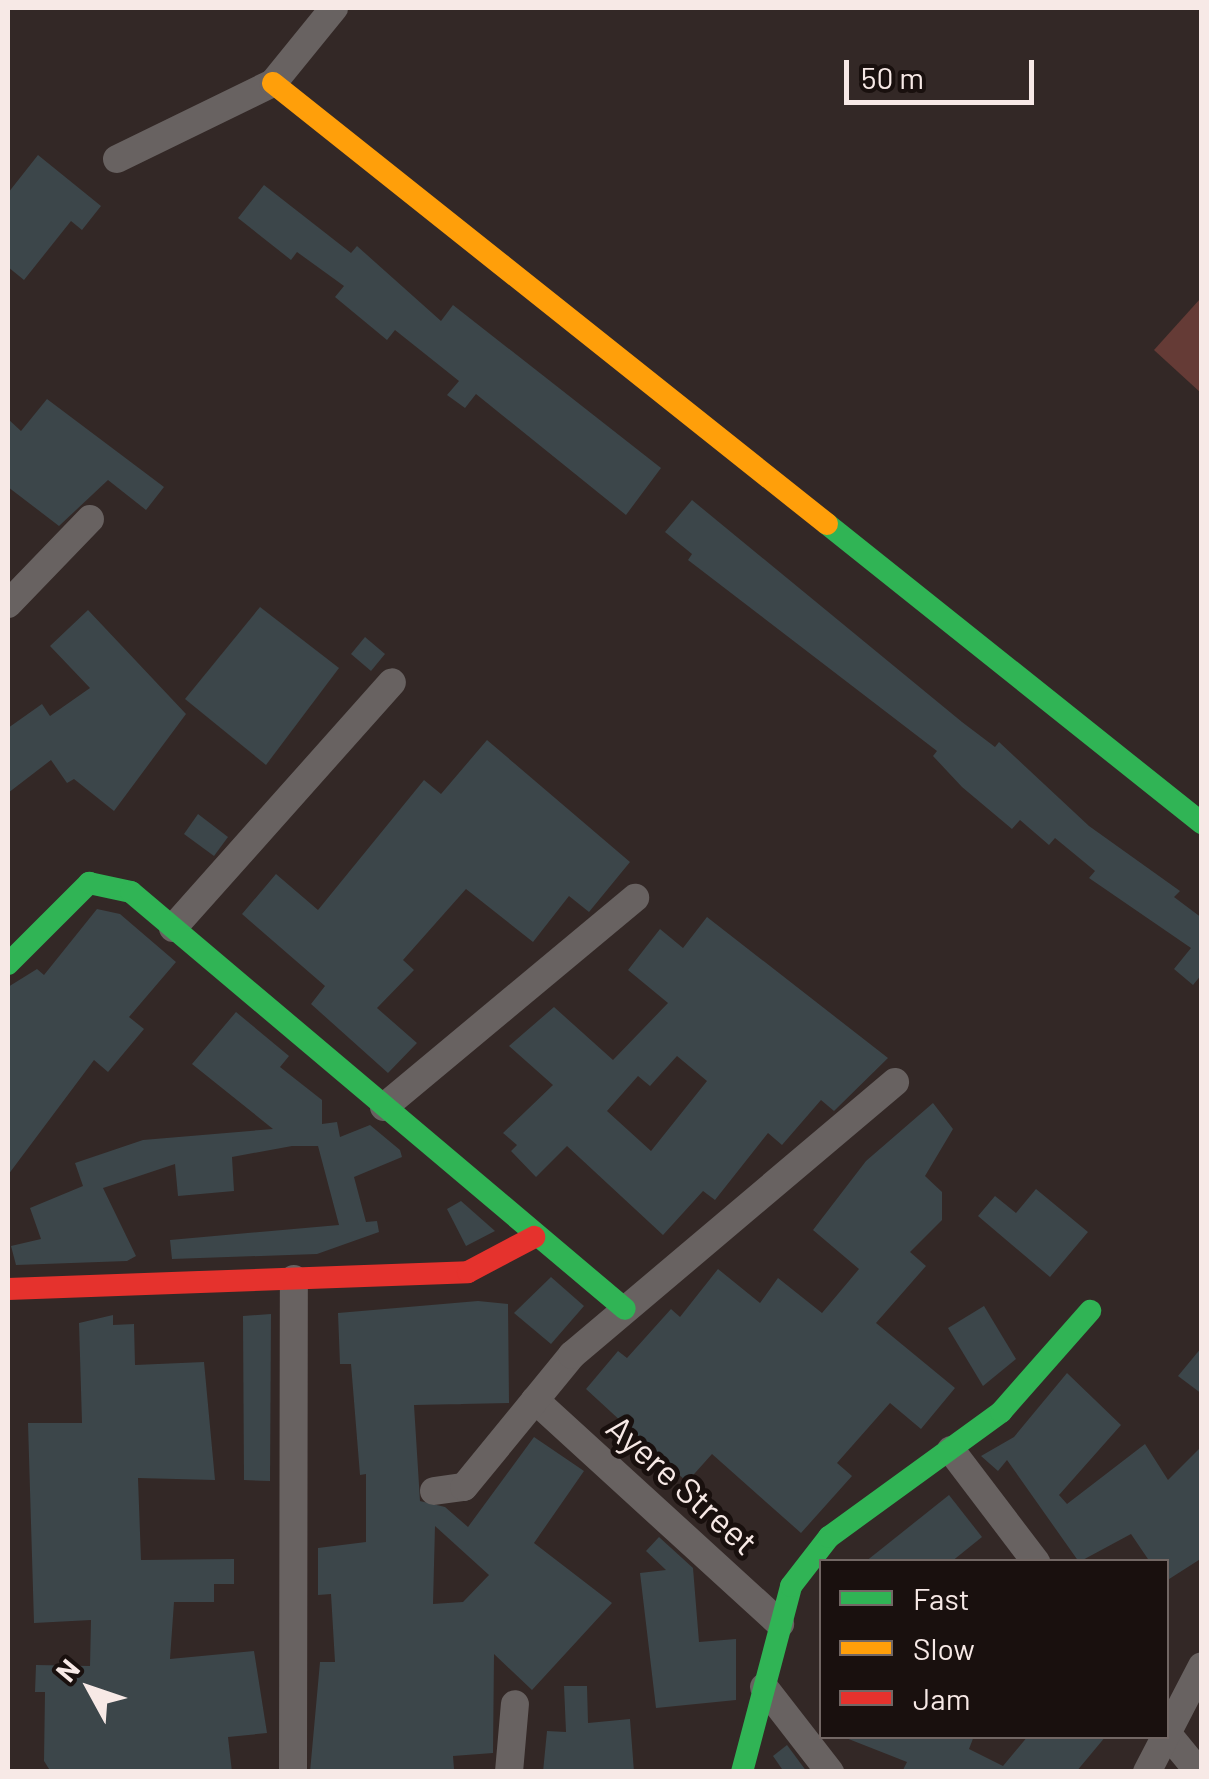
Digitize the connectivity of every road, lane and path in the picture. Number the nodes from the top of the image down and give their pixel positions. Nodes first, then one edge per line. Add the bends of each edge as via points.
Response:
1 (334, 8) edge
2 (273, 83) junction
3 (116, 159) dead end
4 (90, 519) dead end
5 (8, 604) edge
6 (392, 682) dead end
7 (1202, 823) edge
8 (635, 898) dead end
9 (174, 928) junction
10 (8, 964) edge
11 (895, 1082) dead end
12 (384, 1107) junction
13 (534, 1237) junction
14 (294, 1279) junction
15 (8, 1289) edge
16 (625, 1309) junction
17 (1090, 1311) dead end
18 (535, 1400) junction
19 (951, 1450) junction
20 (434, 1491) dead end
21 (1034, 1559) edge
22 (780, 1624) junction
23 (1202, 1666) edge
24 (764, 1687) junction
25 (515, 1704) dead end
26 (1169, 1730) edge
27 (1169, 1736) edge
28 (1164, 1739) edge
29 (293, 1772) edge
30 (509, 1772) edge
31 (742, 1772) edge
32 (830, 1772) edge
33 (1147, 1772) edge
34 (1200, 1772) edge

1 - 2 street
2 - 3 street
2 - 7 street
4 - 5 street
6 - 9 street
8 - 12 street
9 - 10 street via 131,892 89,884
9 - 12 street
11 - 16 street
12 - 13 street
13 - 14 street via 468,1272
13 - 16 street
14 - 15 street
14 - 29 street
16 - 18 street
17 - 19 street via 1001,1412
18 - 20 street via 464,1487
18 - 22 street, Ayere Street
19 - 21 street
19 - 22 street via 910,1471 829,1538 791,1586
22 - 24 street
23 - 26 street
24 - 31 street
24 - 32 street
25 - 30 street
27 - 34 street
28 - 33 street

